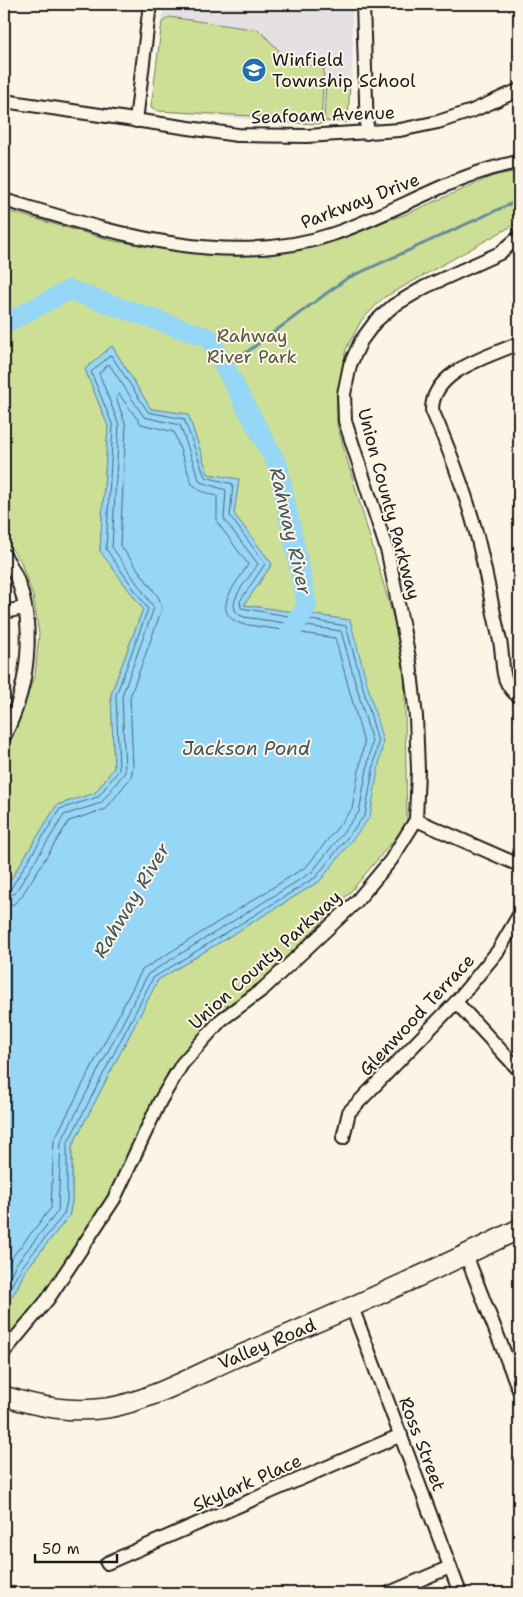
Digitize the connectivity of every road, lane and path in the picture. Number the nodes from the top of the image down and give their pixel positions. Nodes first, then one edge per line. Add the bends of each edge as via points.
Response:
1 (150, 4) edge
2 (363, 4) edge
3 (519, 90) edge
4 (4, 101) edge
5 (136, 121) junction
6 (366, 133) junction
7 (519, 162) edge
8 (4, 200) edge
9 (519, 237) edge
10 (519, 343) edge
11 (4, 555) edge
12 (24, 608) junction
13 (4, 612) edge
14 (519, 696) edge
15 (4, 737) edge
16 (416, 820) junction
17 (519, 865) edge
18 (518, 920) edge
19 (456, 1002) junction
20 (519, 1070) edge
21 (343, 1138) dead end
22 (519, 1229) edge
23 (466, 1255) junction
24 (352, 1307) junction
25 (4, 1352) edge
26 (518, 1383) edge
27 (4, 1396) edge
28 (400, 1436) junction
29 (107, 1564) dead end
30 (450, 1567) junction
31 (388, 1593) edge
32 (460, 1593) edge

1 - 5 street
2 - 6 street
3 - 6 street, Seafoam Avenue via 438,122
4 - 5 street, Seafoam Avenue
5 - 6 street, Seafoam Avenue via 237,135
7 - 8 street, Parkway Drive via 467,176 332,235 267,248 196,246 141,238
9 - 16 street, Union County Parkway via 500,253 425,287 393,306 375,322 350,365 344,394 345,421 388,553 410,663 418,770
10 - 14 street via 446,378 432,402 432,410 463,489 477,536 501,647 503,674 508,688
11 - 12 street
12 - 13 street
12 - 15 street via 27,636 24,677
16 - 17 street
16 - 25 street, Union County Parkway via 391,860 356,902 263,989 220,1020 182,1064 160,1101 114,1199 48,1299
18 - 19 street, Glenwood Terrace via 498,952
19 - 20 street
19 - 21 street, Glenwood Terrace via 349,1112
22 - 23 street, Valley Road
23 - 24 street, Valley Road
23 - 26 street
24 - 27 street, Valley Road via 129,1404 79,1411 59,1410
24 - 28 street, Ross Street
28 - 29 street, Skylark Place
28 - 30 street, Ross Street
30 - 31 street
30 - 32 street, Ross Street

